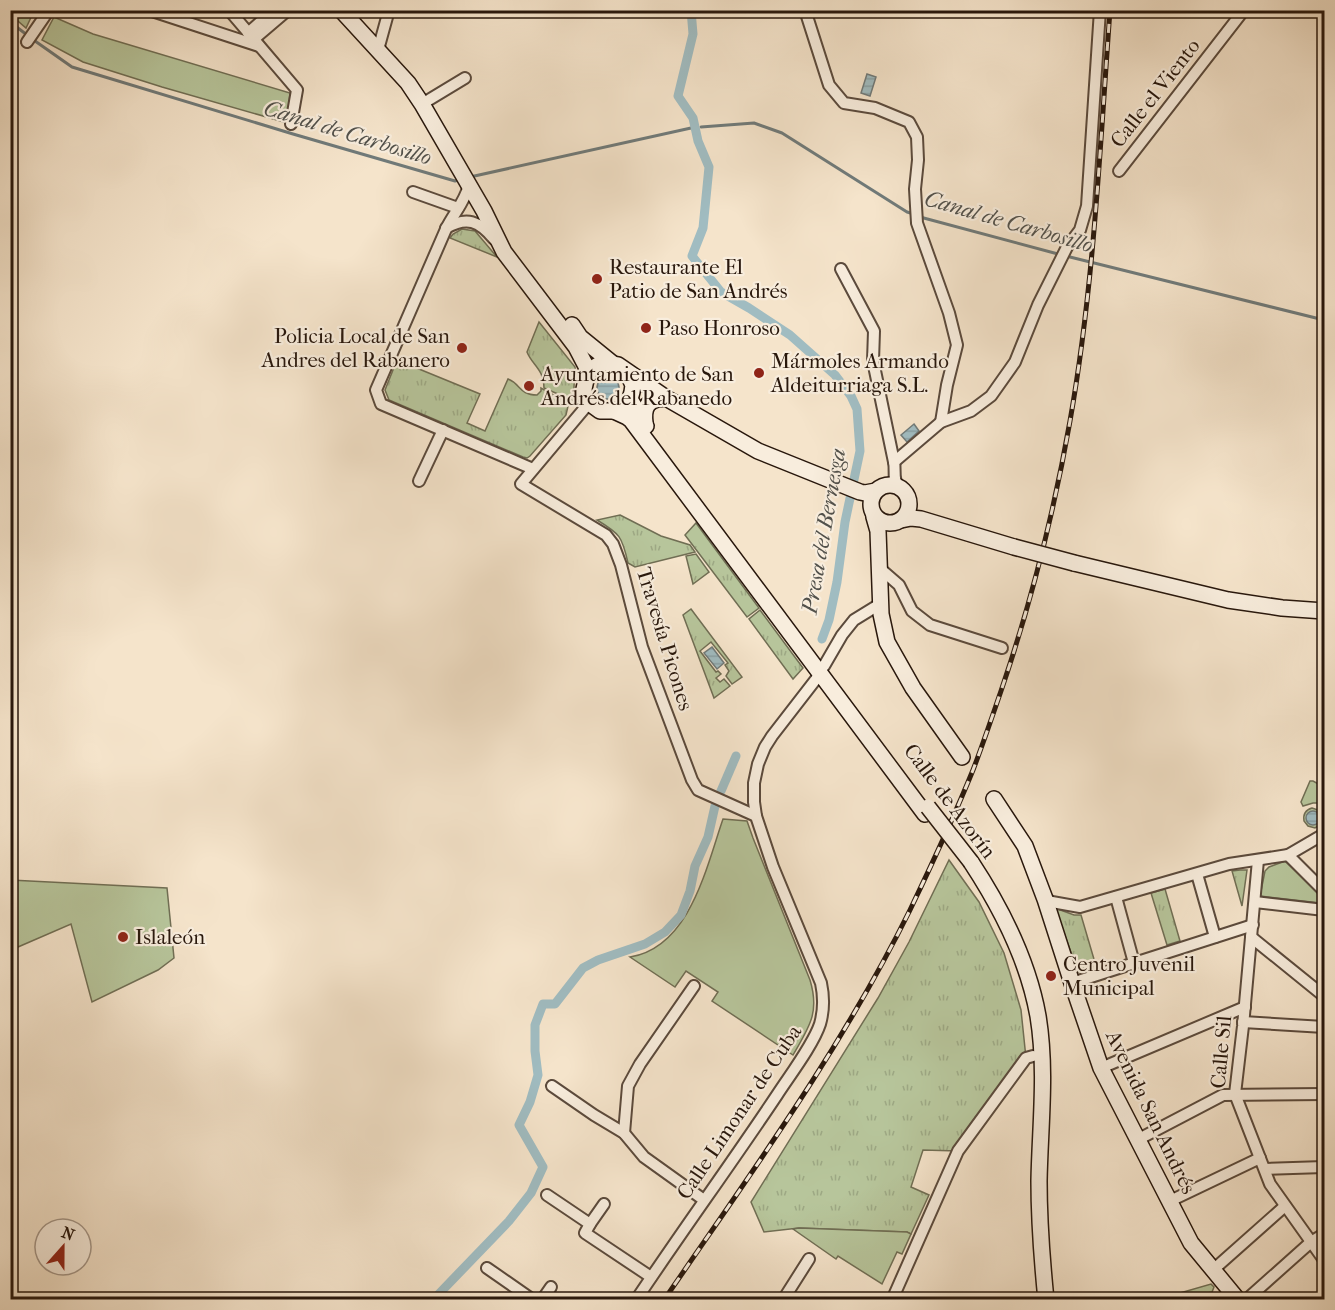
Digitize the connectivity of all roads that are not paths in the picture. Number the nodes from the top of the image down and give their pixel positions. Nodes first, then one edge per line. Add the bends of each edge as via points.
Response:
1 (149, 10) edge
2 (229, 10) edge
3 (274, 10) edge
4 (288, 10) edge
5 (341, 10) edge
6 (389, 10) edge
7 (805, 10) edge
8 (1100, 10) edge
9 (1244, 10) edge
10 (47, 12) edge
11 (254, 39) junction
12 (27, 42) dead end
13 (378, 50) junction
14 (465, 78) dead end
15 (422, 104) junction
16 (291, 124) dead end
17 (1119, 171) dead end
18 (466, 181) junction
19 (413, 192) dead end
20 (458, 208) junction
21 (484, 211) junction
22 (446, 229) junction
23 (504, 252) junction
24 (841, 269) dead end
25 (612, 363) junction
26 (627, 372) junction
27 (587, 375) junction
28 (666, 398) junction
29 (630, 399) junction
30 (589, 403) junction
31 (614, 411) junction
32 (941, 422) junction
33 (645, 423) junction
34 (443, 430) junction
35 (894, 462) junction
36 (533, 469) junction
37 (419, 481) dead end
38 (883, 494) junction
39 (909, 501) junction
40 (921, 519) junction
41 (898, 522) junction
42 (878, 539) junction
43 (879, 570) junction
44 (880, 604) junction
45 (1324, 610) edge
46 (1002, 648) dead end
47 (822, 670) junction
48 (962, 757) dead end
49 (994, 799) dead end
50 (756, 816) junction
51 (1324, 834) edge
52 (1288, 855) junction
53 (1258, 860) junction
54 (968, 866) junction
55 (1197, 874) junction
56 (1324, 891) edge
57 (1116, 897) junction
58 (1045, 899) junction
59 (1255, 902) junction
60 (1324, 910) edge
61 (1253, 926) junction
62 (1215, 937) junction
63 (1251, 937) junction
64 (1134, 963) junction
65 (1072, 983) junction
66 (694, 986) dead end
67 (1324, 996) edge
68 (1245, 1007) junction
69 (1243, 1022) junction
70 (1324, 1027) edge
71 (1033, 1056) junction
72 (1101, 1068) junction
73 (552, 1086) dead end
74 (1235, 1094) junction
75 (1324, 1094) edge
76 (624, 1133) junction
77 (1139, 1139) junction
78 (1262, 1164) junction
79 (1324, 1167) edge
80 (547, 1195) dead end
81 (704, 1200) junction
82 (1170, 1201) junction
83 (604, 1204) dead end
84 (1285, 1206) junction
85 (591, 1224) junction
86 (1324, 1234) edge
87 (1311, 1242) junction
88 (809, 1259) dead end
89 (1324, 1260) edge
90 (487, 1268) dead end
91 (1213, 1270) junction
92 (651, 1277) junction
93 (550, 1287) dead end
94 (533, 1299) edge
95 (542, 1299) edge
96 (636, 1299) edge
97 (783, 1299) edge
98 (892, 1299) edge
99 (1036, 1299) edge
100 (1046, 1299) edge
101 (1238, 1299) edge
102 (1246, 1299) edge

1 - 11 street
2 - 11 street
3 - 11 street
4 - 11 street
5 - 13 main road
6 - 13 street
7 - 32 street via 828,85 844,103 875,108 909,122 917,137 917,223 950,313 957,345
8 - 32 street via 1087,206 1080,230 1067,247 1038,305 1015,362 991,396 971,411
9 - 17 street, Calle el Viento
10 - 12 street
11 - 16 street via 297,90
13 - 15 main road
14 - 15 street
15 - 18 main road
18 - 20 street via 463,202
18 - 21 main road
19 - 20 street
20 - 22 street
21 - 23 main road
21 - 25 main road via 580,337
22 - 23 street via 459,222 474,222
22 - 34 street via 376,390 381,404
23 - 27 main road via 583,359
24 - 35 street via 874,331 873,361
25 - 26 main road
25 - 27 main road via 598,365
26 - 28 main road
26 - 29 main road via 633,385
27 - 30 main road via 584,389
28 - 29 main road via 644,393
28 - 33 main road via 648,404
28 - 38 main road via 758,451 854,490
29 - 31 main road
29 - 33 main road, Calle de Azorín
30 - 31 main road via 600,411
30 - 36 street
31 - 47 main road, Calle de Azorín via 631,420
32 - 35 street
33 - 47 main road, Calle de Azorín
34 - 36 street
34 - 37 street
35 - 38 street via 895,470
36 - 50 street, Travesía Picones via 521,484 606,535 613,544 642,647 698,790
38 - 39 main road via 905,493
38 - 41 main road via 881,522
38 - 42 main road
39 - 40 main road
39 - 41 main road via 907,513
40 - 41 main road
40 - 45 main road, bridge via 1074,563 1228,600
41 - 42 main road via 886,528
42 - 43 main road
43 - 44 main road
43 - 46 street via 899,585 912,611 930,625
44 - 47 street, Calle Limonar de Cuba via 854,620
44 - 48 main road via 886,642
47 - 50 street, Calle Limonar de Cuba via 765,747 754,783
47 - 54 main road, Calle de Azorín, bridge
49 - 58 main road, Avenida San Andrés via 1025,846
50 - 81 street, Calle Limonar de Cuba via 821,983 823,1010 812,1041
51 - 52 street
52 - 53 street
52 - 56 street
53 - 55 street
53 - 59 street, Calle Sil
54 - 71 main road, Calle de Azorín via 1010,948 1028,1013
54 - 100 main road, Calle de Azorín via 992,894 1007,923 1020,951 1038,1016 1043,1084 1040,1234
55 - 57 street
55 - 62 street
57 - 58 street via 1080,907
57 - 64 street
58 - 65 main road, Avenida San Andrés
59 - 60 street
59 - 61 street, Calle Sil
61 - 62 street
61 - 63 street, Calle Sil
62 - 64 street
63 - 67 street
63 - 68 street, Calle Sil
64 - 65 street
65 - 72 main road, Avenida San Andrés
66 - 76 street via 628,1086
68 - 69 street, Calle Sil
68 - 72 street
69 - 70 street
69 - 74 street, Calle Sil
71 - 98 street via 1026,1058 958,1151
71 - 99 main road, Calle de Azorín via 1030,1189
72 - 77 main road, Avenida San Andrés
73 - 76 street
74 - 75 street
74 - 77 street via 1224,1095
74 - 78 street, Calle Sil
76 - 81 street via 644,1158
77 - 82 main road, Avenida San Andrés
78 - 79 street
78 - 82 street
78 - 84 street, Calle Sil
80 - 85 street
81 - 92 street, Calle Limonar de Cuba
82 - 91 main road, Avenida San Andrés via 1191,1243
83 - 85 street
84 - 87 street, Calle Sil
84 - 91 street
85 - 92 street via 585,1233
86 - 87 street
87 - 89 street, Calle Sil
87 - 102 street
88 - 97 street
90 - 94 street
91 - 101 main road, Avenida San Andrés
92 - 96 street, Calle Limonar de Cuba
93 - 95 street

